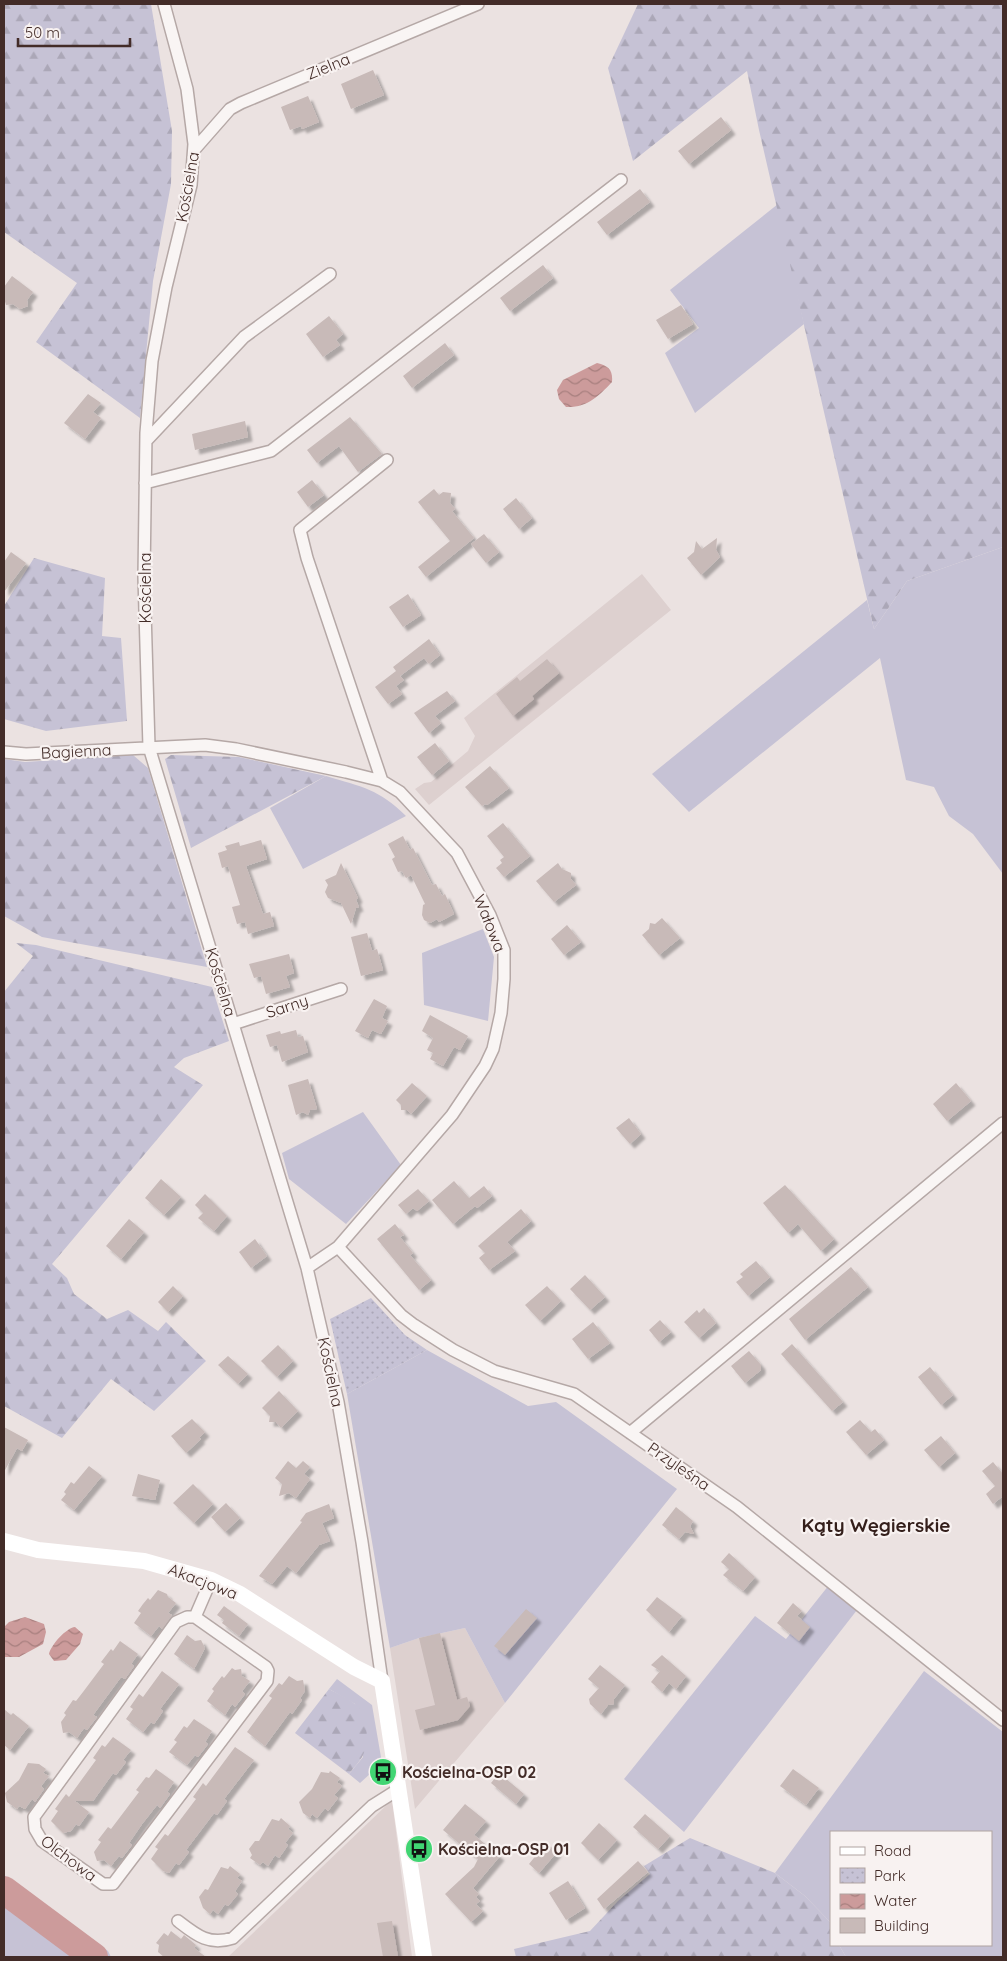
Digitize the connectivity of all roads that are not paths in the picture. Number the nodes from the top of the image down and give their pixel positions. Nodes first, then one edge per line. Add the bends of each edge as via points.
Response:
1 (164, 4) edge
2 (478, 4) edge
3 (194, 150) junction
4 (621, 180) dead end
5 (330, 274) dead end
6 (146, 441) junction
7 (387, 460) dead end
8 (145, 483) junction
9 (149, 747) junction
10 (4, 752) edge
11 (382, 780) junction
12 (341, 989) dead end
13 (233, 1024) junction
14 (1003, 1123) edge
15 (338, 1246) junction
16 (307, 1268) junction
17 (630, 1432) junction
18 (4, 1541) edge
19 (211, 1580) junction
20 (195, 1617) junction
21 (382, 1681) junction
22 (1003, 1720) edge
23 (399, 1790) junction
24 (178, 1921) dead end
25 (424, 1957) edge

1 - 3 street, Kościelna via 187,89
2 - 3 street, Zielna via 241,103 230,109
3 - 6 street, Kościelna via 191,185 152,361
4 - 8 street via 271,451
5 - 6 street via 244,337
6 - 8 street, Kościelna
7 - 11 street via 300,530 306,558
8 - 9 street, Kościelna
9 - 10 street, Bagienna via 26,754
9 - 11 street, Wałowa via 205,745 236,749
9 - 13 street, Kościelna
11 - 15 street, Wałowa via 400,792 457,853 490,915 504,950 502,1005 493,1049 452,1115
12 - 13 street, Sarny
13 - 16 street, Kościelna
14 - 17 street
15 - 16 street, Wałowa
15 - 17 street, Przyleśna via 401,1316 414,1326 494,1371 574,1394
16 - 21 street, Kościelna via 338,1402
17 - 22 street, Przyleśna via 737,1507
18 - 19 street, Akacjowa via 38,1550 144,1561
19 - 20 street
19 - 21 street, Akacjowa via 240,1594 354,1667
20 - 20 street, Olchowa via 266,1667 266,1681 113,1884 103,1884 42,1841 35,1829 34,1817 176,1622
21 - 23 street, Kościelna
23 - 24 street via 372,1806 233,1938 223,1942 202,1939
23 - 25 street, Kościelna

